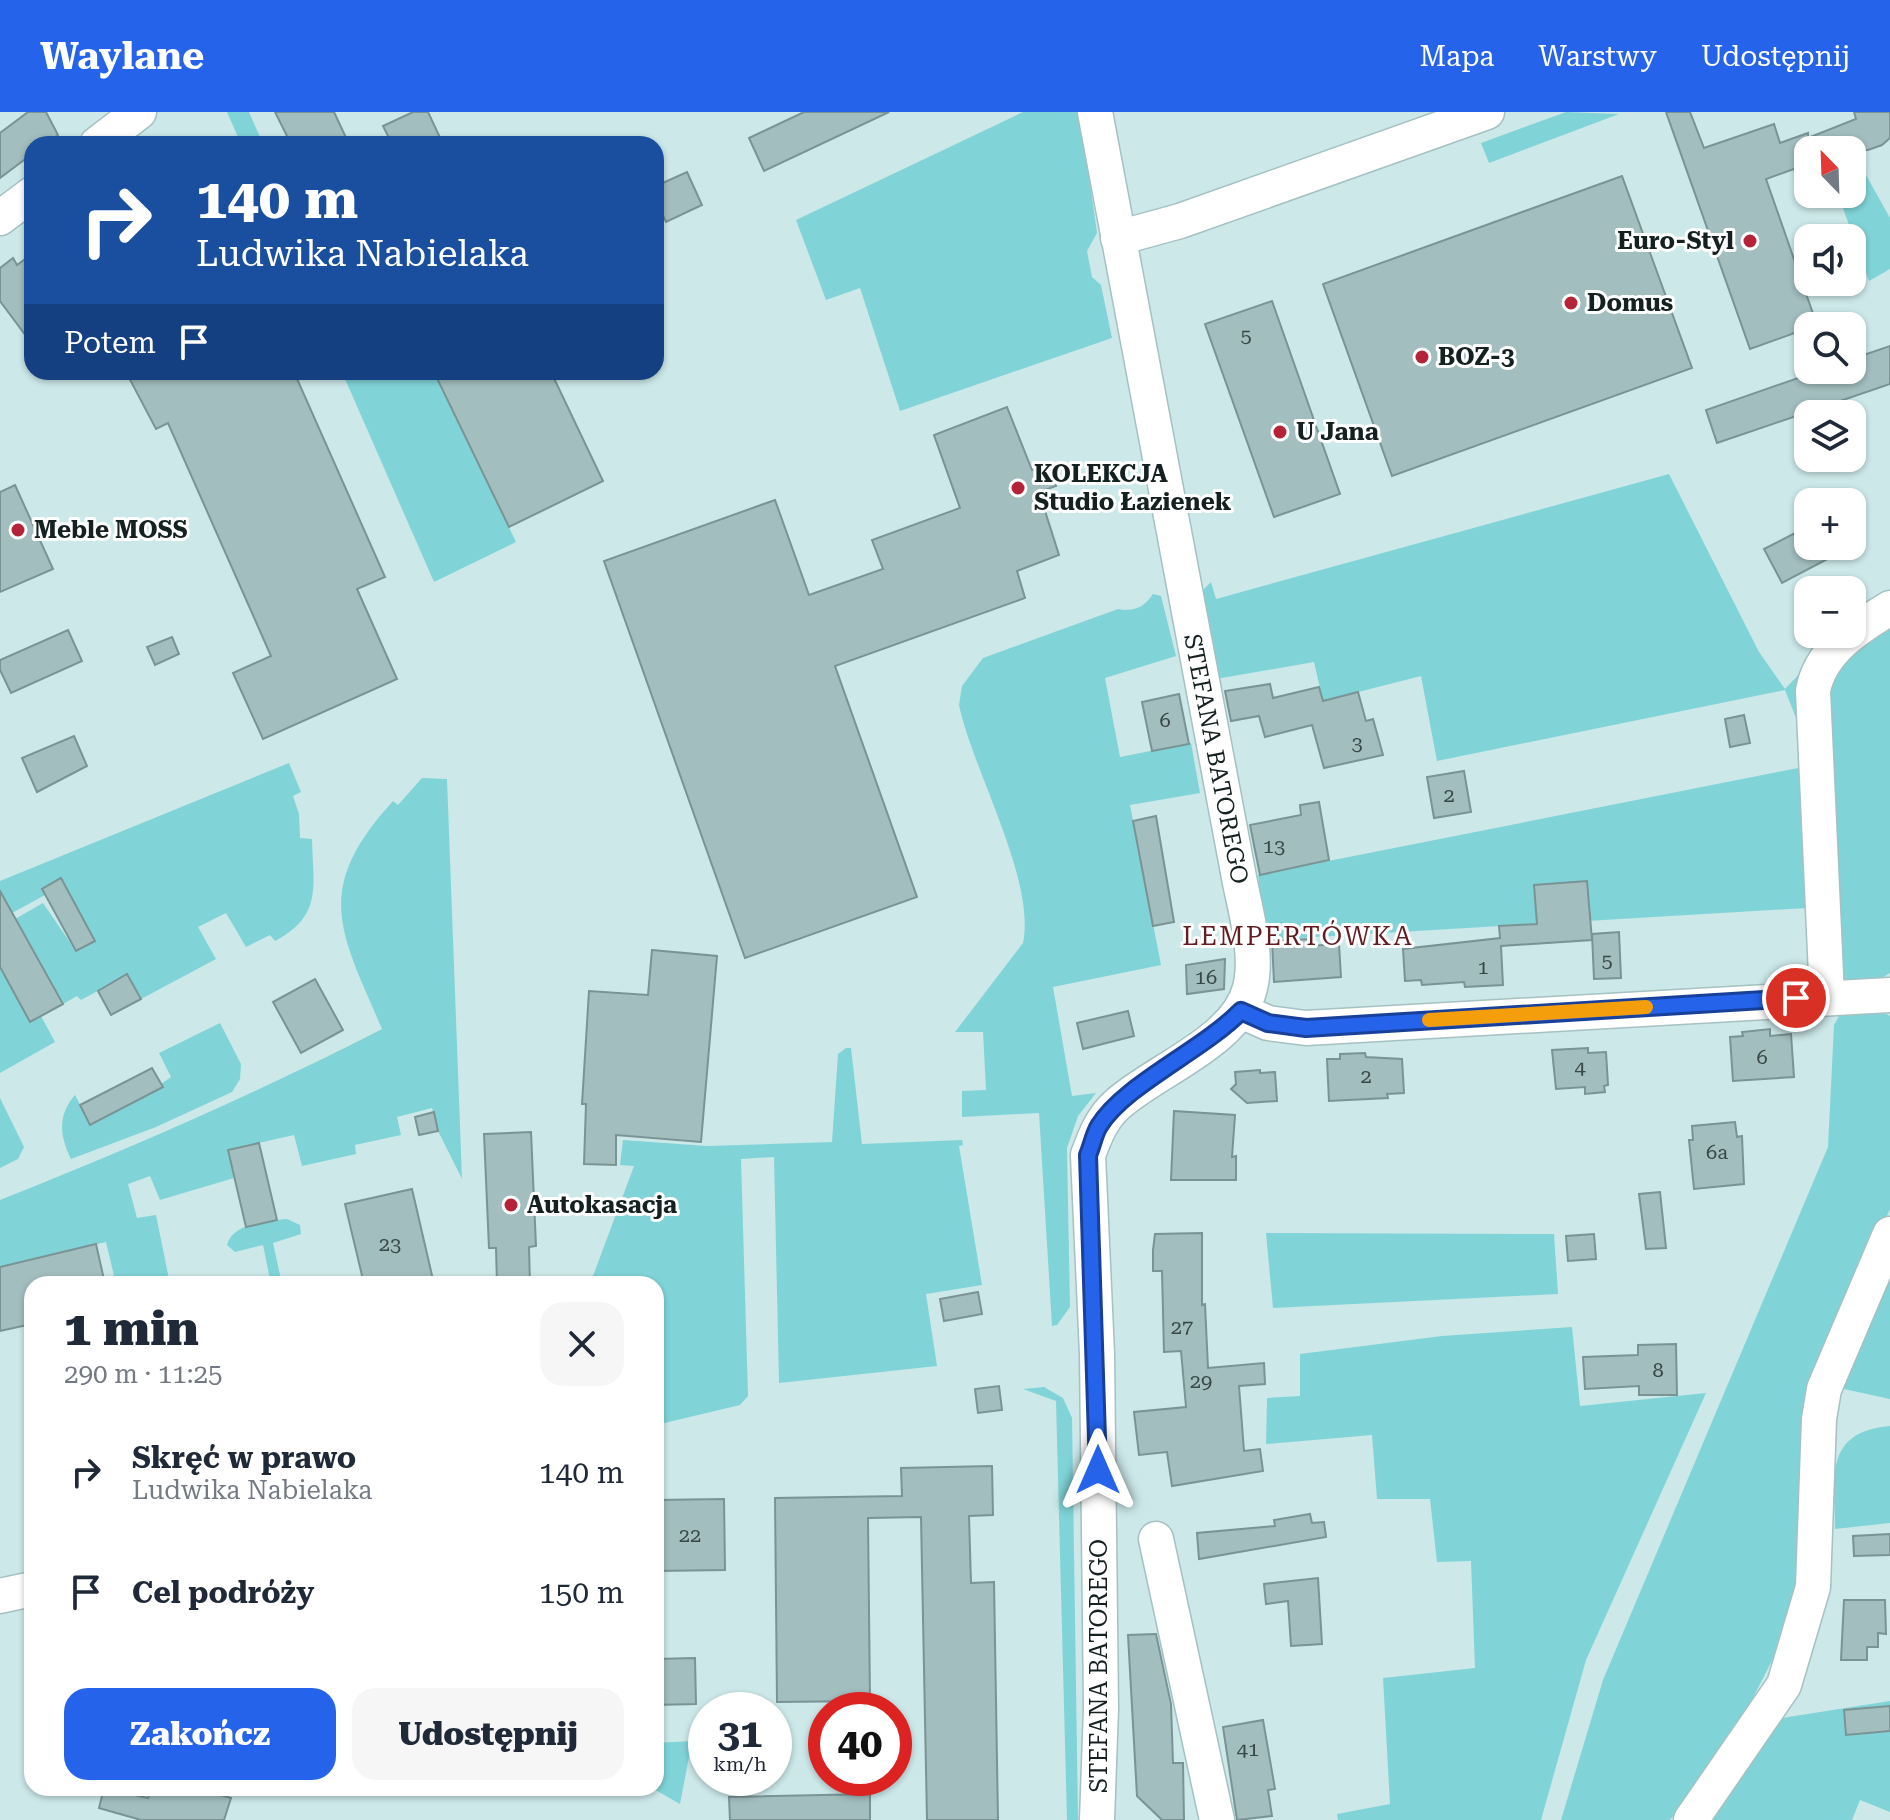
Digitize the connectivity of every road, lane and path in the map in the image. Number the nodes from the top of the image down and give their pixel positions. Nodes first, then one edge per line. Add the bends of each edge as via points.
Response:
1 (139, 112) edge
2 (1095, 112) edge
3 (1487, 112) edge
4 (108, 136) edge
5 (24, 200) edge
6 (0, 218) edge
7 (1118, 238) junction
8 (1890, 608) edge
9 (1890, 995) edge
10 (1827, 996) junction
11 (1241, 1011) junction
12 (1890, 1234) edge
13 (1156, 1539) dead end
14 (24, 1591) edge
15 (0, 1596) edge
16 (1097, 1820) edge
17 (1217, 1820) edge
18 (1691, 1820) edge

1 - 4 street
2 - 7 street, STEFANA BATOREGO
3 - 7 street
5 - 6 street
7 - 11 street, STEFANA BATOREGO via 1250,941 1252,977
8 - 10 street via 1825,658 1813,691
9 - 10 street
10 - 11 street via 1306,1028 1268,1023
11 - 16 street, STEFANA BATOREGO via 1219,1033 1117,1104 1098,1127 1088,1155 1097,1368
12 - 18 street via 1824,1389 1813,1587 1784,1685
13 - 17 street
14 - 15 street

